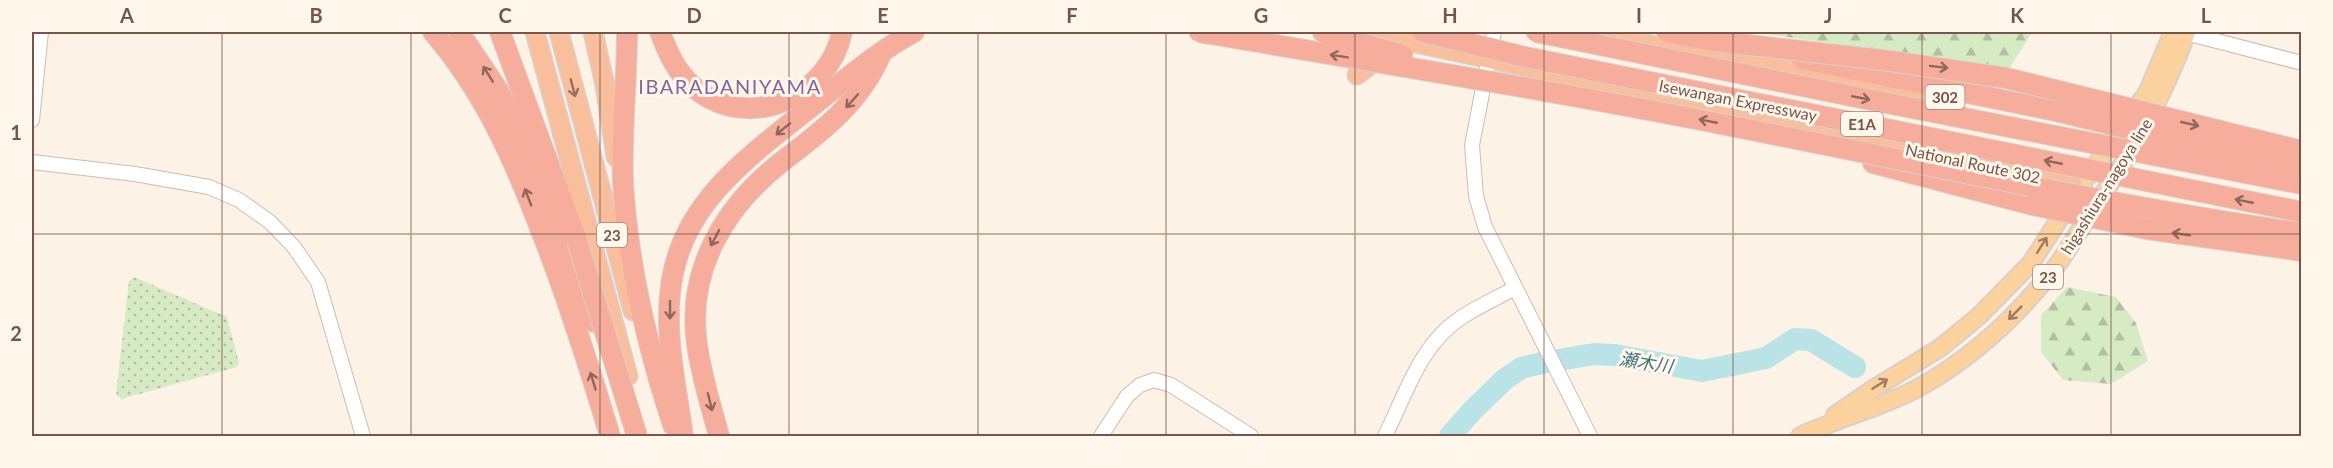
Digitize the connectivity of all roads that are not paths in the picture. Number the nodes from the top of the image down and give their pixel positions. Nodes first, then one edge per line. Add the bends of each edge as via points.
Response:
1 (41, 32) edge
2 (433, 32) edge
3 (459, 32) edge
4 (494, 32) edge
5 (500, 32) edge
6 (535, 32) edge
7 (559, 32) edge
8 (593, 32) edge
9 (627, 32) edge
10 (660, 32) edge
11 (842, 32) edge
12 (889, 32) edge
13 (914, 32) edge
14 (1198, 32) edge
15 (1314, 32) edge
16 (1322, 32) edge
17 (1423, 32) edge
18 (1494, 32) edge
19 (1536, 32) edge
20 (1587, 32) edge
21 (1667, 32) edge
22 (2182, 32) edge
23 (1362, 38) edge
24 (1404, 39) junction
25 (1714, 41) junction
26 (1488, 59) junction
27 (2301, 63) edge
28 (1357, 75) dead end
29 (1583, 97) junction
30 (32, 120) edge
31 (1733, 126) junction
32 (2118, 133) junction
33 (2138, 137) junction
34 (2301, 151) edge
35 (32, 162) edge
36 (2301, 172) edge
37 (2301, 184) edge
38 (2080, 187) junction
39 (2105, 192) junction
40 (2301, 212) edge
41 (2301, 227) edge
42 (2301, 233) edge
43 (2301, 251) edge
44 (1515, 288) junction
45 (638, 332) junction
46 (618, 338) junction
47 (628, 408) junction
48 (1807, 433) edge
49 (363, 436) edge
50 (610, 436) edge
51 (637, 436) edge
52 (642, 436) edge
53 (670, 436) edge
54 (676, 436) edge
55 (683, 436) edge
56 (719, 436) edge
57 (1101, 436) edge
58 (1251, 436) edge
59 (1385, 436) edge
60 (1590, 436) edge

1 - 30 street
50 -> 2 highway via 573,316 516,166 489,111
47 -> 3 highway, bridge via 522,138 498,90
4 - 46 highway via 512,91
5 - 47 highway, bridge via 577,241
6 - 46 highway, 23
7 -> 45 highway, 23
8 - 45 highway via 613,128
9 - 54 highway via 623,181 627,224 649,347
10 - 11 highway via 676,68 698,91 726,104 758,108 787,101 813,84 833,58
12 -> 56 highway via 877,64 858,94 829,126 749,189 725,221 706,257 695,319
13 -> 55 highway via 858,70 754,153 719,186 695,218 679,252 670,292 670,337
29 -> 14 highway, bridge
15 - 23 highway, bridge
16 - 23 highway, bridge
40 -> 17 highway, Isewangan Expressway / E1A, bridge via 1548,62
18 - 26 street
19 -> 37 highway, Isewangan Expressway / E1A, bridge
20 - 32 highway, 302 via 2019,110
21 - 25 highway
22 - 27 street
22 - 32 main road, higashiura-nagoya line / 23
22 - 33 main road, higashiura-nagoya line / 23 via 2177,58
23 - 24 highway, National Route 302
23 - 29 highway, bridge
24 - 26 highway, National Route 302
24 - 28 highway
25 -> 34 highway, bridge via 2006,78
25 - 36 highway, bridge via 2000,99
26 - 38 highway, National Route 302
26 - 44 street via 1472,145 1473,171 1485,227
31 -> 29 highway, bridge
31 - 42 highway, bridge via 2039,189
43 -> 31 highway, bridge via 2074,215
32 - 33 highway, 302
32 - 38 main road, higashiura-nagoya line / 23
33 - 36 highway, 302
33 - 39 main road, higashiura-nagoya line / 23
35 - 49 street via 209,187 239,200 270,222 294,247 318,282
38 - 39 highway, National Route 302
48 -> 38 main road, higashiura-nagoya line / 23 via 1940,348 1979,316 2031,263
39 - 41 highway, National Route 302
39 -> 48 main road, higashiura-nagoya line / 23 via 2029,299 1966,357 1918,388
44 - 59 street via 1461,318 1438,336 1421,359
44 - 60 street
45 - 53 highway, 23
46 - 52 highway, 23
47 - 51 highway, bridge
57 - 58 street via 1127,396 1154,380 1171,385

